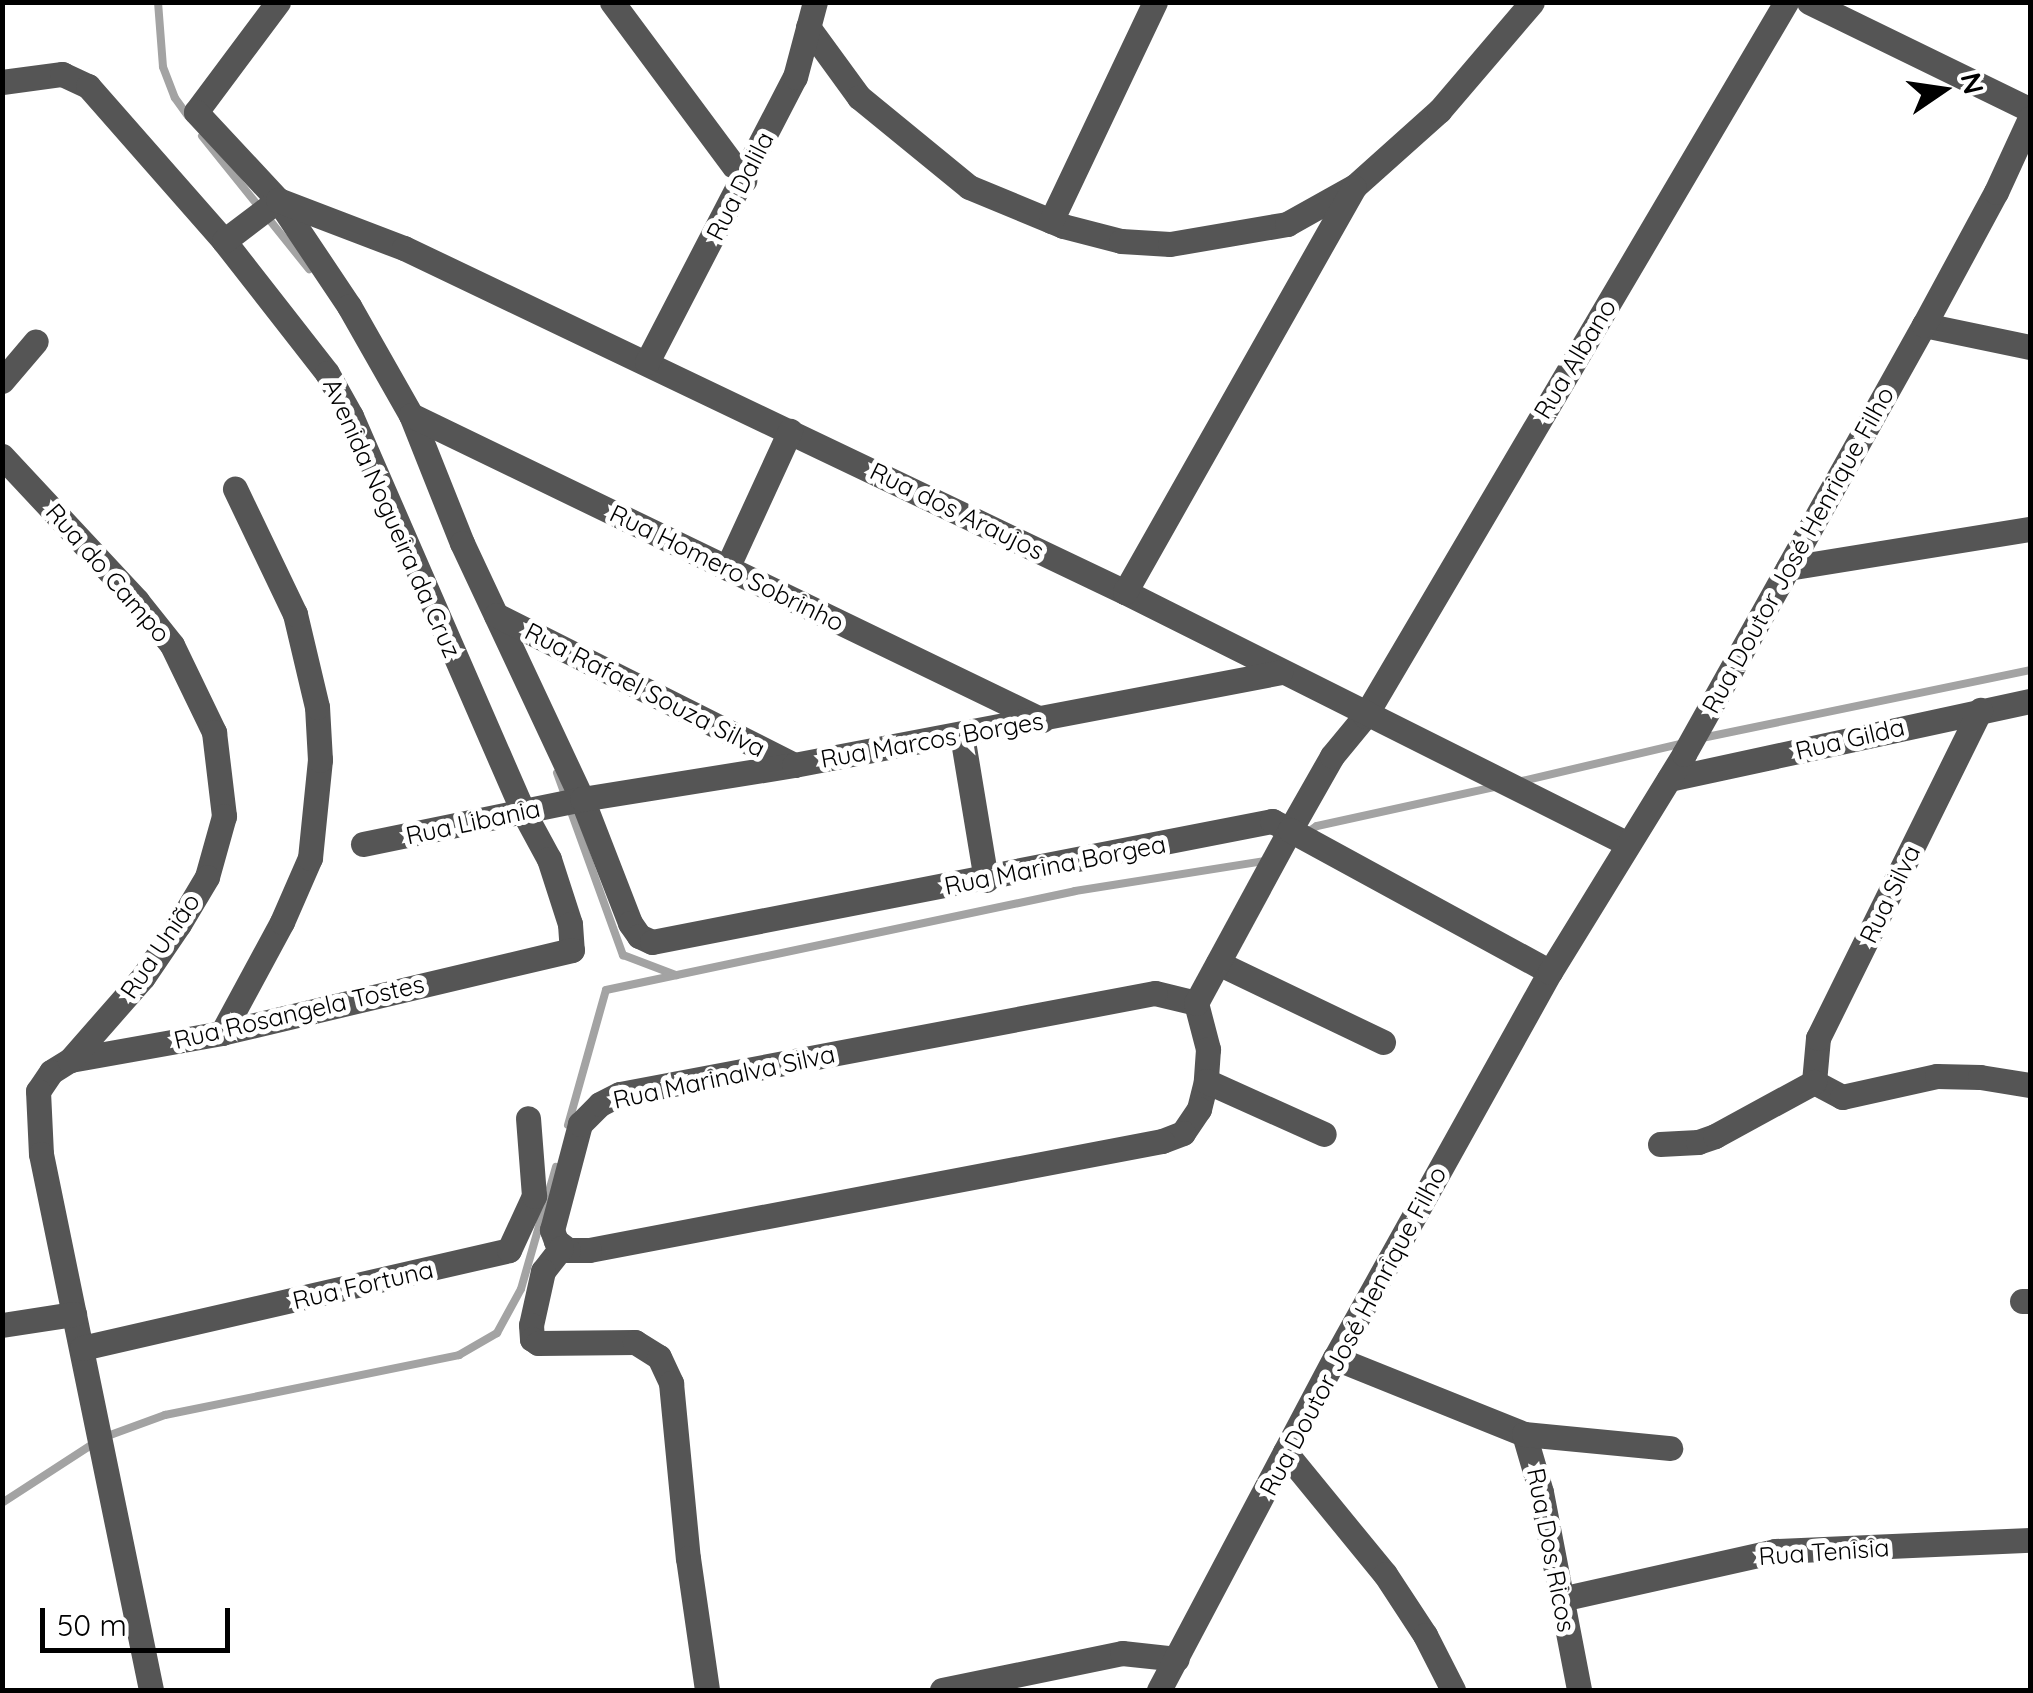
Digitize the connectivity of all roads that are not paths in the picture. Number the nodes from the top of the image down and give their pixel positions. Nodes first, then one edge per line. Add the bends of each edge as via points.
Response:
1 (278, 2) edge
2 (612, 2) edge
3 (1155, 2) edge
4 (1532, 2) edge
5 (1786, 2) edge
6 (1809, 2) edge
7 (812, 15) edge
8 (2, 82) edge
9 (2030, 110) edge
10 (2030, 118) edge
11 (744, 180) junction
12 (1355, 186) junction
13 (272, 204) junction
14 (1051, 221) junction
15 (229, 236) junction
16 (1924, 325) junction
17 (36, 342) dead end
18 (2030, 348) edge
19 (647, 362) junction
20 (2, 381) edge
21 (412, 415) junction
22 (790, 432) junction
23 (2, 456) edge
24 (235, 489) dead end
25 (2030, 529) edge
26 (727, 568) junction
27 (1788, 568) junction
28 (1125, 592) junction
29 (496, 614) junction
30 (1280, 672) junction
31 (2030, 701) edge
32 (1980, 710) junction
33 (1365, 716) junction
34 (1042, 720) junction
35 (962, 735) junction
36 (794, 766) junction
37 (1669, 779) junction
38 (579, 800) junction
39 (529, 812) junction
40 (224, 816) joint
41 (1291, 841) junction
42 (1626, 843) junction
43 (363, 844) dead end
44 (986, 880) junction
45 (572, 950) joint
46 (1218, 963) junction
47 (1550, 972) junction
48 (1196, 1003) junction
49 (222, 1033) junction
50 (1383, 1042) dead end
51 (70, 1060) junction
52 (1206, 1081) junction
53 (1814, 1082) junction
54 (2030, 1085) edge
55 (528, 1118) dead end
56 (1324, 1134) dead end
57 (1660, 1144) dead end
58 (562, 1248) junction
59 (74, 1314) junction
60 (2, 1325) edge
61 (82, 1348) junction
62 (1335, 1358) junction
63 (1524, 1434) junction
64 (1670, 1448) dead end
65 (1285, 1452) junction
66 (2030, 1540) edge
67 (1561, 1599) junction
68 (1177, 1659) junction
69 (152, 1690) edge
70 (707, 1690) edge
71 (942, 1690) edge
72 (1159, 1690) edge
73 (1453, 1690) edge
74 (1579, 1690) edge

1 - 13 street via 196,112
2 - 11 street
3 - 14 street
4 - 12 street via 1439,110
5 - 33 street, Rua Albano
6 - 9 street
7 - 11 street, Rua Dalila via 794,77
7 - 14 street via 859,97 970,187
8 - 15 street, Avenida Nogueira da Cruz via 62,74 88,86
10 - 16 street, Rua Doutor José Henrique Filho
11 - 19 street, Rua Dalila
12 - 14 street via 1287,224 1227,238 1121,241
12 - 28 street
13 - 15 street
13 - 19 street, Rua dos Araujos via 404,248
13 - 21 street via 348,306
15 - 39 street, Avenida Nogueira da Cruz via 351,416
16 - 18 street
16 - 27 street, Rua Doutor José Henrique Filho
17 - 20 street
19 - 22 street, Rua dos Araujos
21 - 26 street, Rua Homero Sobrinho
21 - 29 street
22 - 26 street
22 - 28 street, Rua dos Araujos
23 - 40 street, Rua do Campo via 172,645 214,732
24 - 49 street via 295,614 315,692 320,760 310,858
25 - 27 street
26 - 34 street, Rua Homero Sobrinho
27 - 37 street, Rua Doutor José Henrique Filho
28 - 30 street, Rua dos Araujos
29 - 36 street, Rua Rafael Souza Silva
29 - 38 street
30 - 33 street, Rua dos Araujos
30 - 34 street, Rua Marcos Borges
31 - 32 street, Rua Gilda
32 - 37 street, Rua Gilda
32 - 53 street, Rua Silva via 1818,1038
33 - 41 street via 1332,756
33 - 42 street, Rua dos Araujos
34 - 35 street, Rua Marcos Borges
35 - 36 street, Rua Marcos Borges
35 - 44 street
36 - 38 street, Rua Marcos Borges
37 - 42 street, Rua Doutor José Henrique Filho
38 - 39 street, Rua Libania
38 - 44 street, Rua Marina Borgea via 630,923 652,942
39 - 43 street, Rua Libania
39 - 45 street, Avenida Nogueira da Cruz via 562,890
40 - 51 street, Rua União via 207,876 179,924 143,978
41 - 44 street, Rua Marina Borgea via 1272,821
41 - 46 street
41 - 47 street
42 - 47 street, Rua Doutor José Henrique Filho
45 - 49 street, Rua Rosangela Tostes
46 - 48 street
46 - 50 street
47 - 62 street, Rua Doutor José Henrique Filho
48 - 52 street via 1208,1049
48 - 58 street, Rua Marinalva Silva via 1155,993 620,1094 580,1124 552,1230
49 - 51 street, Rua Rosangela Tostes
51 - 59 street via 38,1091 41,1154
52 - 56 street
52 - 58 street via 1192,1125 1162,1142 589,1250
53 - 54 street via 1842,1097 1937,1076
53 - 57 street via 1715,1136
55 - 61 street, Rua Fortuna via 534,1196 510,1250
58 - 70 street via 542,1271 532,1339 634,1342 659,1357 671,1383
59 - 60 street
59 - 61 street
61 - 69 street
62 - 63 street, Rua Dos Ricos
62 - 65 street, Rua Doutor José Henrique Filho
63 - 64 street
63 - 67 street, Rua Dos Ricos
65 - 68 street, Rua Doutor José Henrique Filho
65 - 73 street via 1385,1574
66 - 67 street, Rua Tenisia via 1775,1551
67 - 74 street, Rua Dos Ricos
68 - 71 street via 1122,1653
68 - 72 street, Rua Doutor José Henrique Filho

